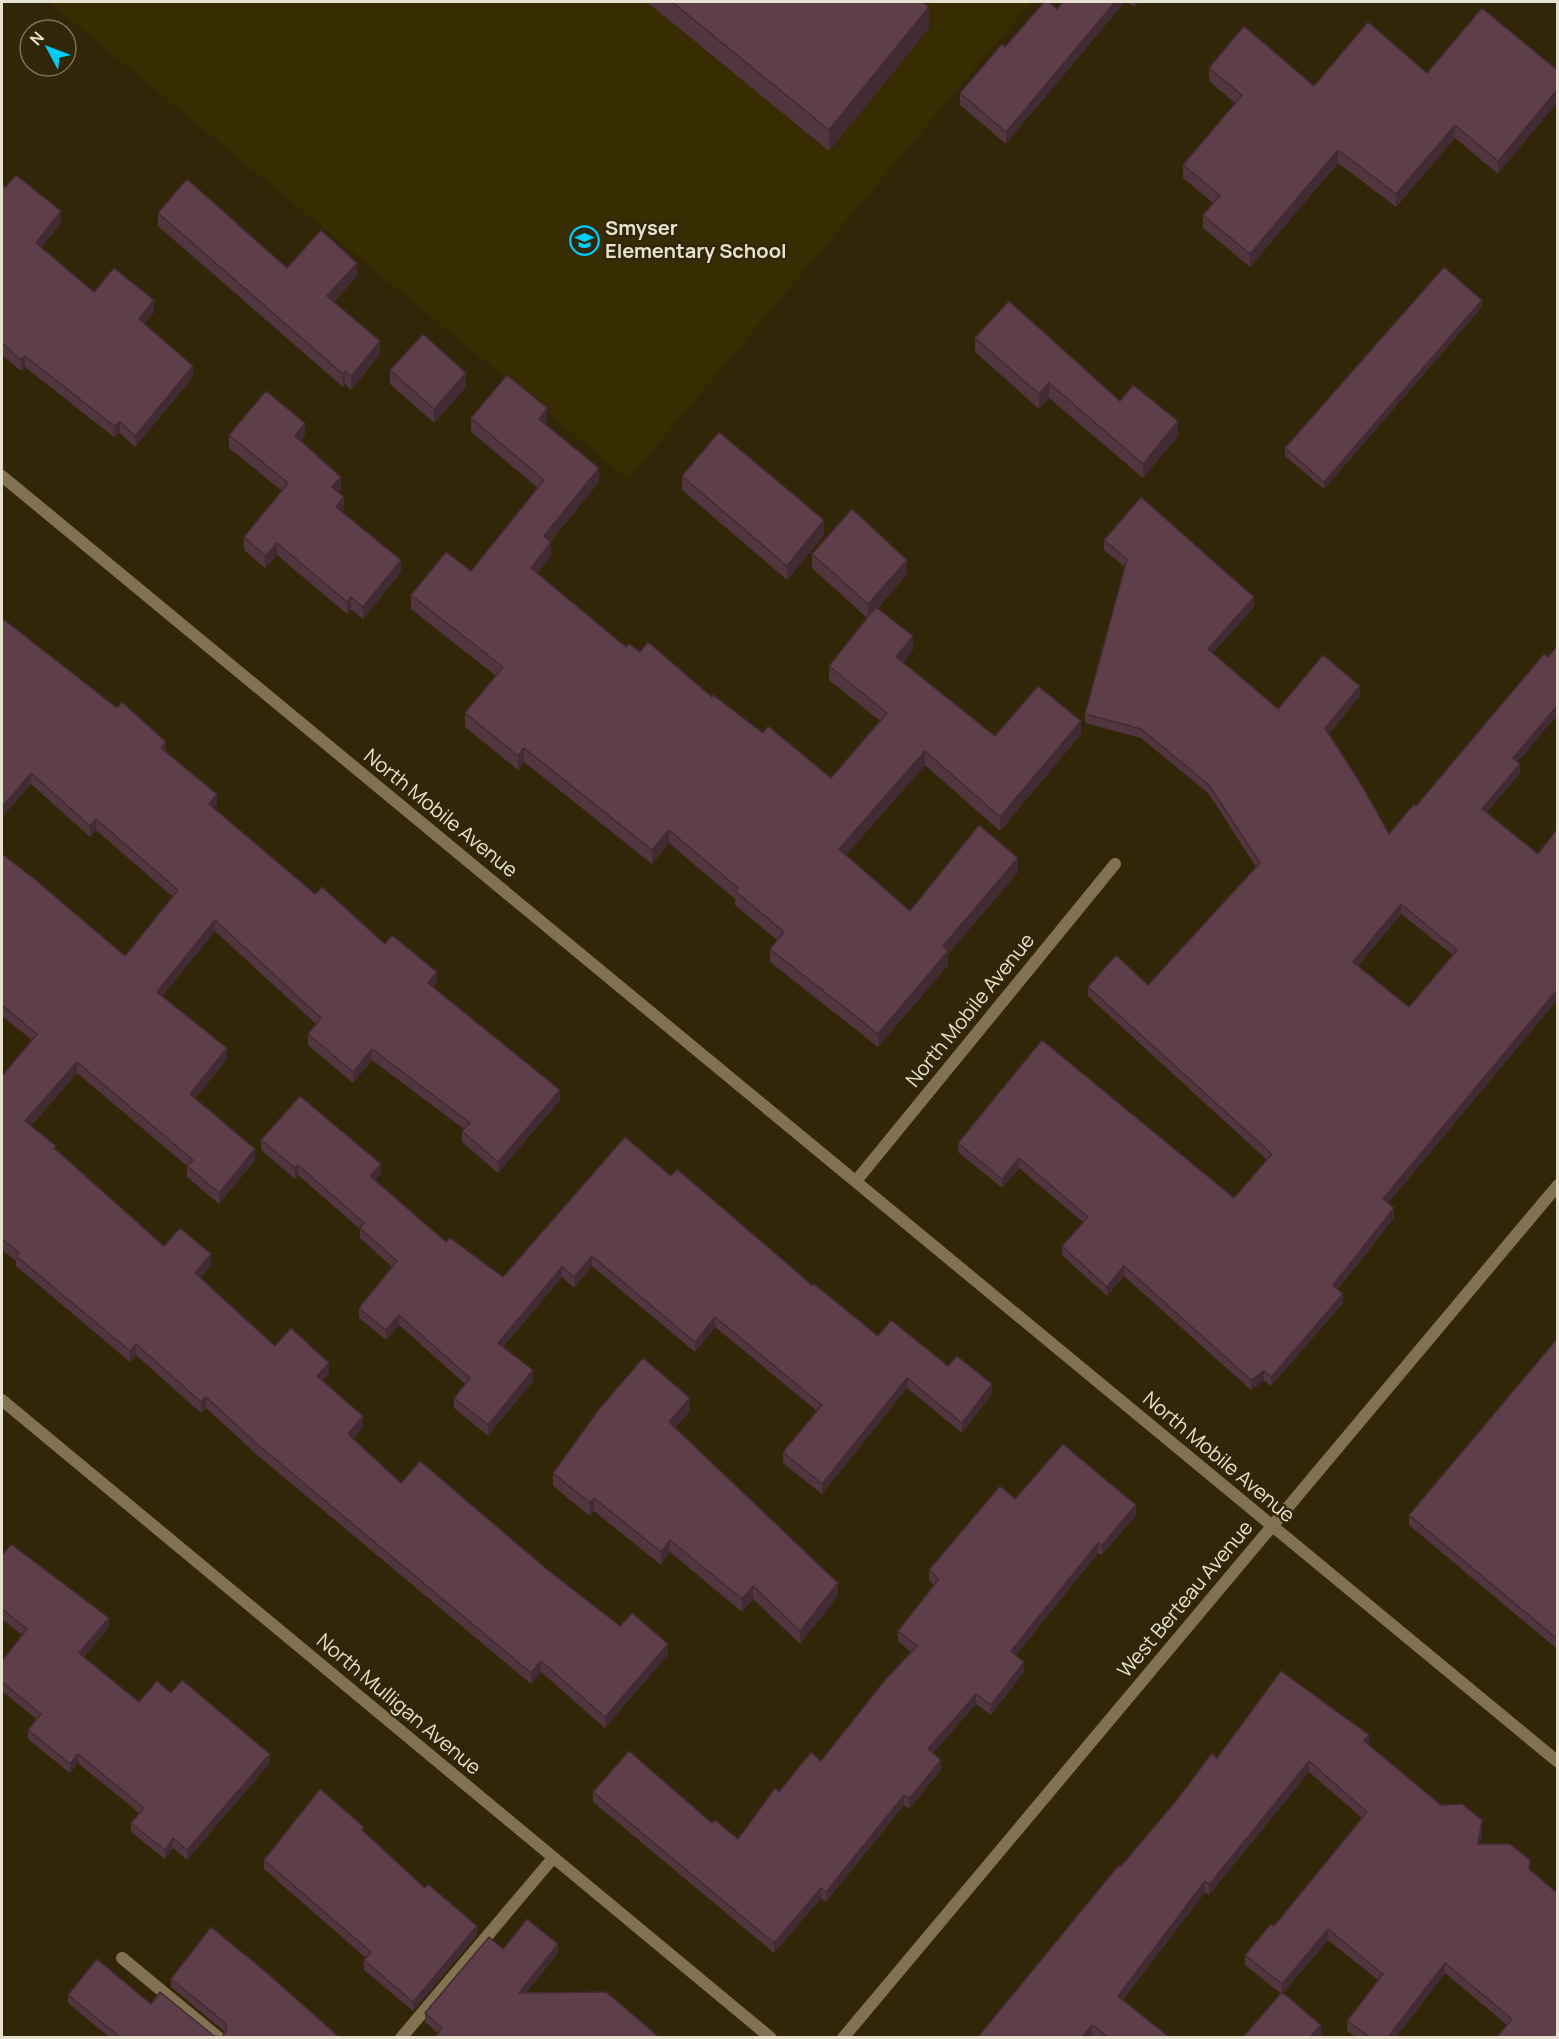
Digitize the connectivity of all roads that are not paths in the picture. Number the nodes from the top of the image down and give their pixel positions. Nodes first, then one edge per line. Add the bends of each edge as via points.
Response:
1 (2, 476) edge
2 (1115, 864) dead end
3 (856, 1181) junction
4 (1557, 1185) edge
5 (2, 1400) edge
6 (1272, 1526) junction
7 (1557, 1762) edge
8 (554, 1858) junction
9 (122, 1958) dead end
10 (219, 2037) edge
11 (401, 2037) edge
12 (771, 2037) edge
13 (843, 2037) edge

1 - 3 street, North Mobile Avenue
2 - 3 street, North Mobile Avenue
3 - 6 street, North Mobile Avenue
4 - 6 street, West Berteau Avenue
5 - 8 street, North Mulligan Avenue
6 - 7 street, North Mobile Avenue
6 - 13 street, West Berteau Avenue
8 - 11 street
8 - 12 street, North Mulligan Avenue
9 - 10 street

